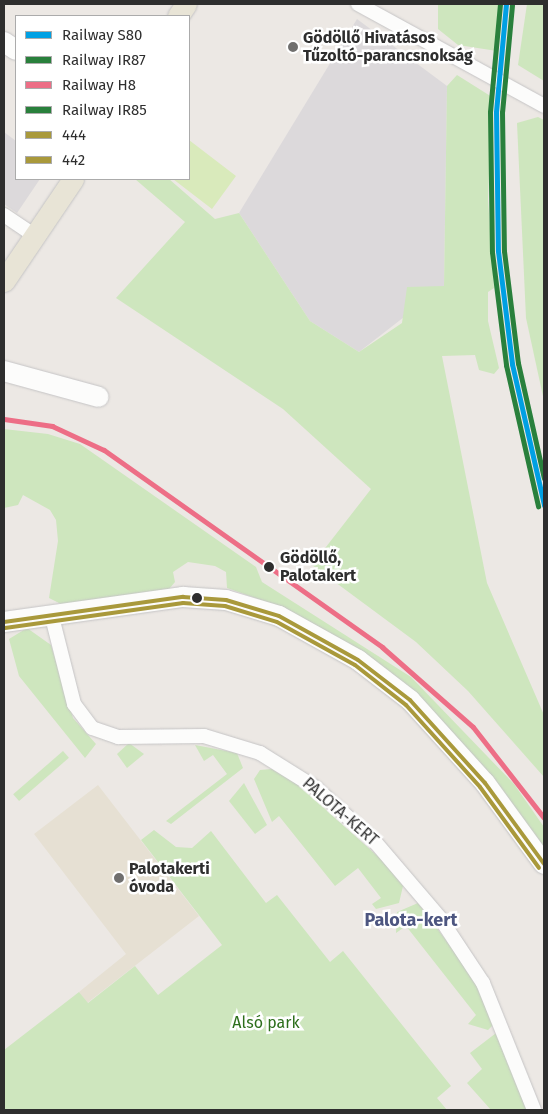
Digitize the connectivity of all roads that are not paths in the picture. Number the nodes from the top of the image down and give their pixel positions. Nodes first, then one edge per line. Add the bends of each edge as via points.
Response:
1 (186, 4) edge
2 (358, 4) edge
3 (179, 15) edge
4 (4, 42) edge
5 (15, 49) edge
6 (542, 105) edge
7 (72, 180) edge
8 (4, 216) edge
9 (34, 235) junction
10 (4, 281) edge
11 (4, 371) edge
12 (99, 397) dead end
13 (52, 617) junction
14 (4, 622) edge
15 (544, 864) edge
16 (534, 1110) edge

1 - 3 main road
2 - 6 street
4 - 5 main road
7 - 9 main road
8 - 9 street
9 - 10 main road
11 - 12 main road
13 - 14 main road
13 - 15 main road via 183,597 226,600 278,616 358,660 410,700 485,783
13 - 16 street, PALOTA-KERT via 74,704 92,728 118,737 204,736 260,754 316,788 376,843 435,911 483,983

